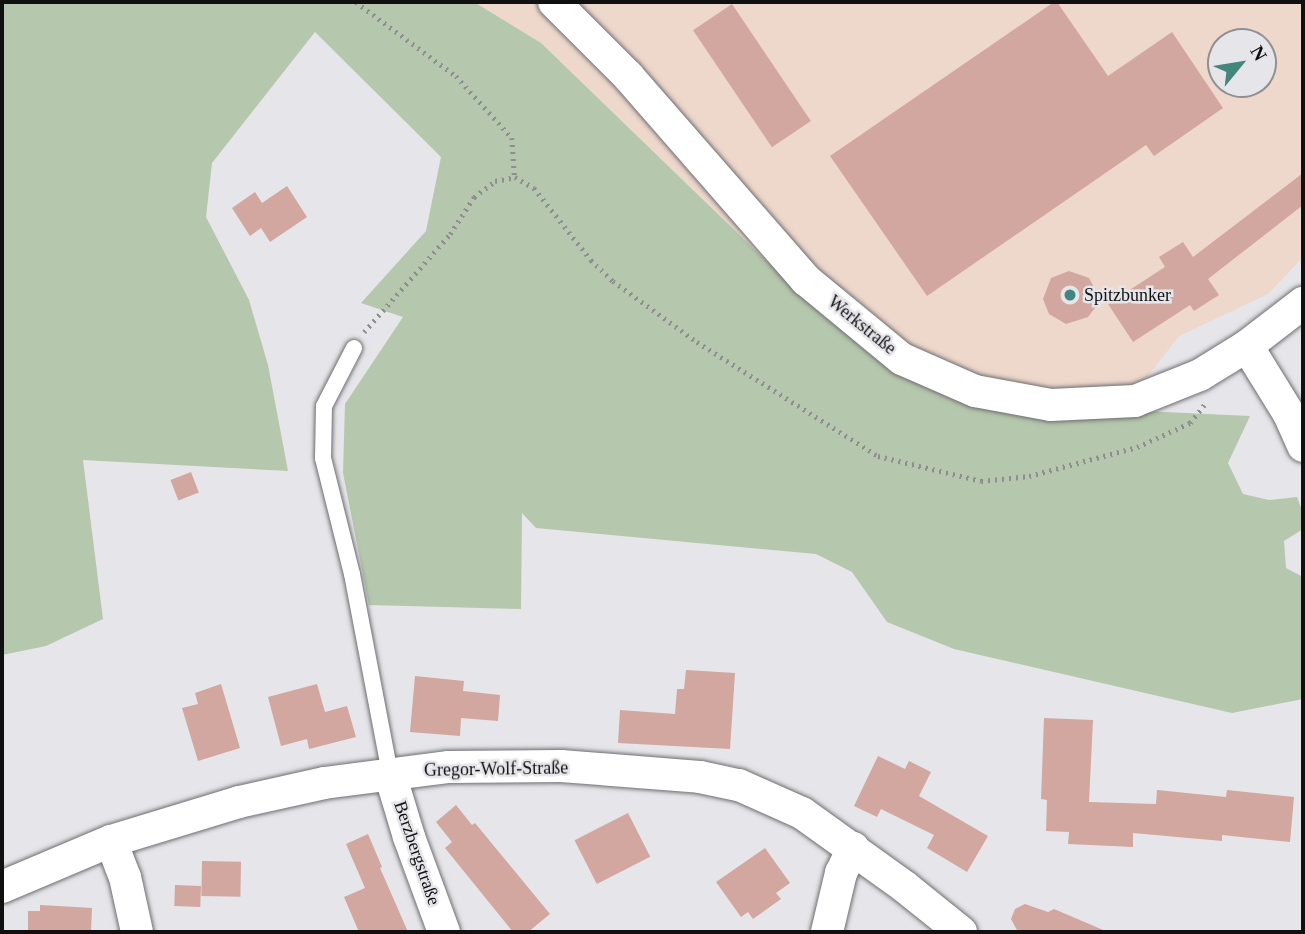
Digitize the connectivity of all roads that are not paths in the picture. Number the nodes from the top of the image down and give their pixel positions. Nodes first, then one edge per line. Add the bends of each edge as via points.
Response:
1 (554, 2) edge
2 (1303, 303) edge
3 (1247, 346) junction
4 (355, 348) road end
5 (1303, 446) edge
6 (390, 774) junction
7 (111, 841) junction
8 (853, 848) junction
9 (2, 887) edge
10 (137, 932) edge
11 (444, 932) edge
12 (827, 932) edge
13 (961, 932) edge

1 - 3 street, Werkstraße via 628,76 806,280 902,359 975,391 1051,405 1135,401 1199,375
2 - 3 street, Werkstraße
3 - 5 street
4 - 6 lane via 324,406 323,458 352,574
6 - 7 street, Gregor-Wolf-Straße via 239,802
6 - 8 street, Gregor-Wolf-Straße via 449,767 561,766 700,777 739,785 802,813
6 - 11 street, Berzbergstraße
7 - 9 street, Gregor-Wolf-Straße
7 - 10 street via 125,877
8 - 12 street via 841,873
8 - 13 street, Gregor-Wolf-Straße

